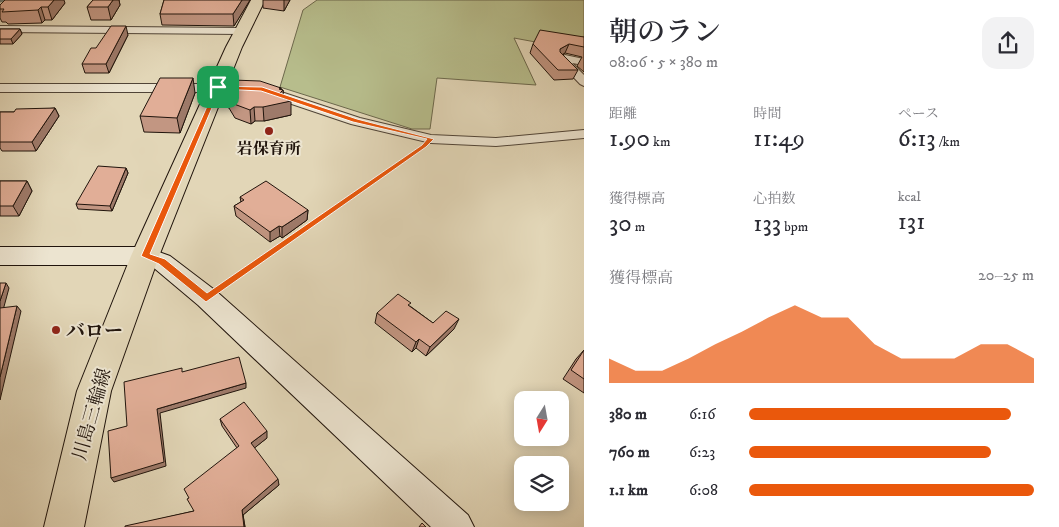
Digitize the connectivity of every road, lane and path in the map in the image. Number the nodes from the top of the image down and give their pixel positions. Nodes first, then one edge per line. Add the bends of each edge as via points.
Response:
1 (258, 0) edge
2 (0, 29) edge
3 (242, 31) junction
4 (584, 62) edge
5 (584, 82) edge
6 (218, 87) junction
7 (0, 88) edge
8 (584, 134) edge
9 (431, 139) junction
10 (0, 256) edge
11 (145, 256) junction
12 (206, 298) junction
13 (64, 527) edge
14 (456, 527) edge

1 - 3 main road, 川島三輪線
2 - 3 street
3 - 6 main road, 川島三輪線
4 - 5 street via 562,60
6 - 7 street
6 - 9 street via 262,89 356,120
6 - 11 main road, 川島三輪線
8 - 9 street via 496,142
9 - 12 path
10 - 11 street
11 - 12 street via 162,262
11 - 13 main road, 川島三輪線 via 94,391
12 - 14 street

